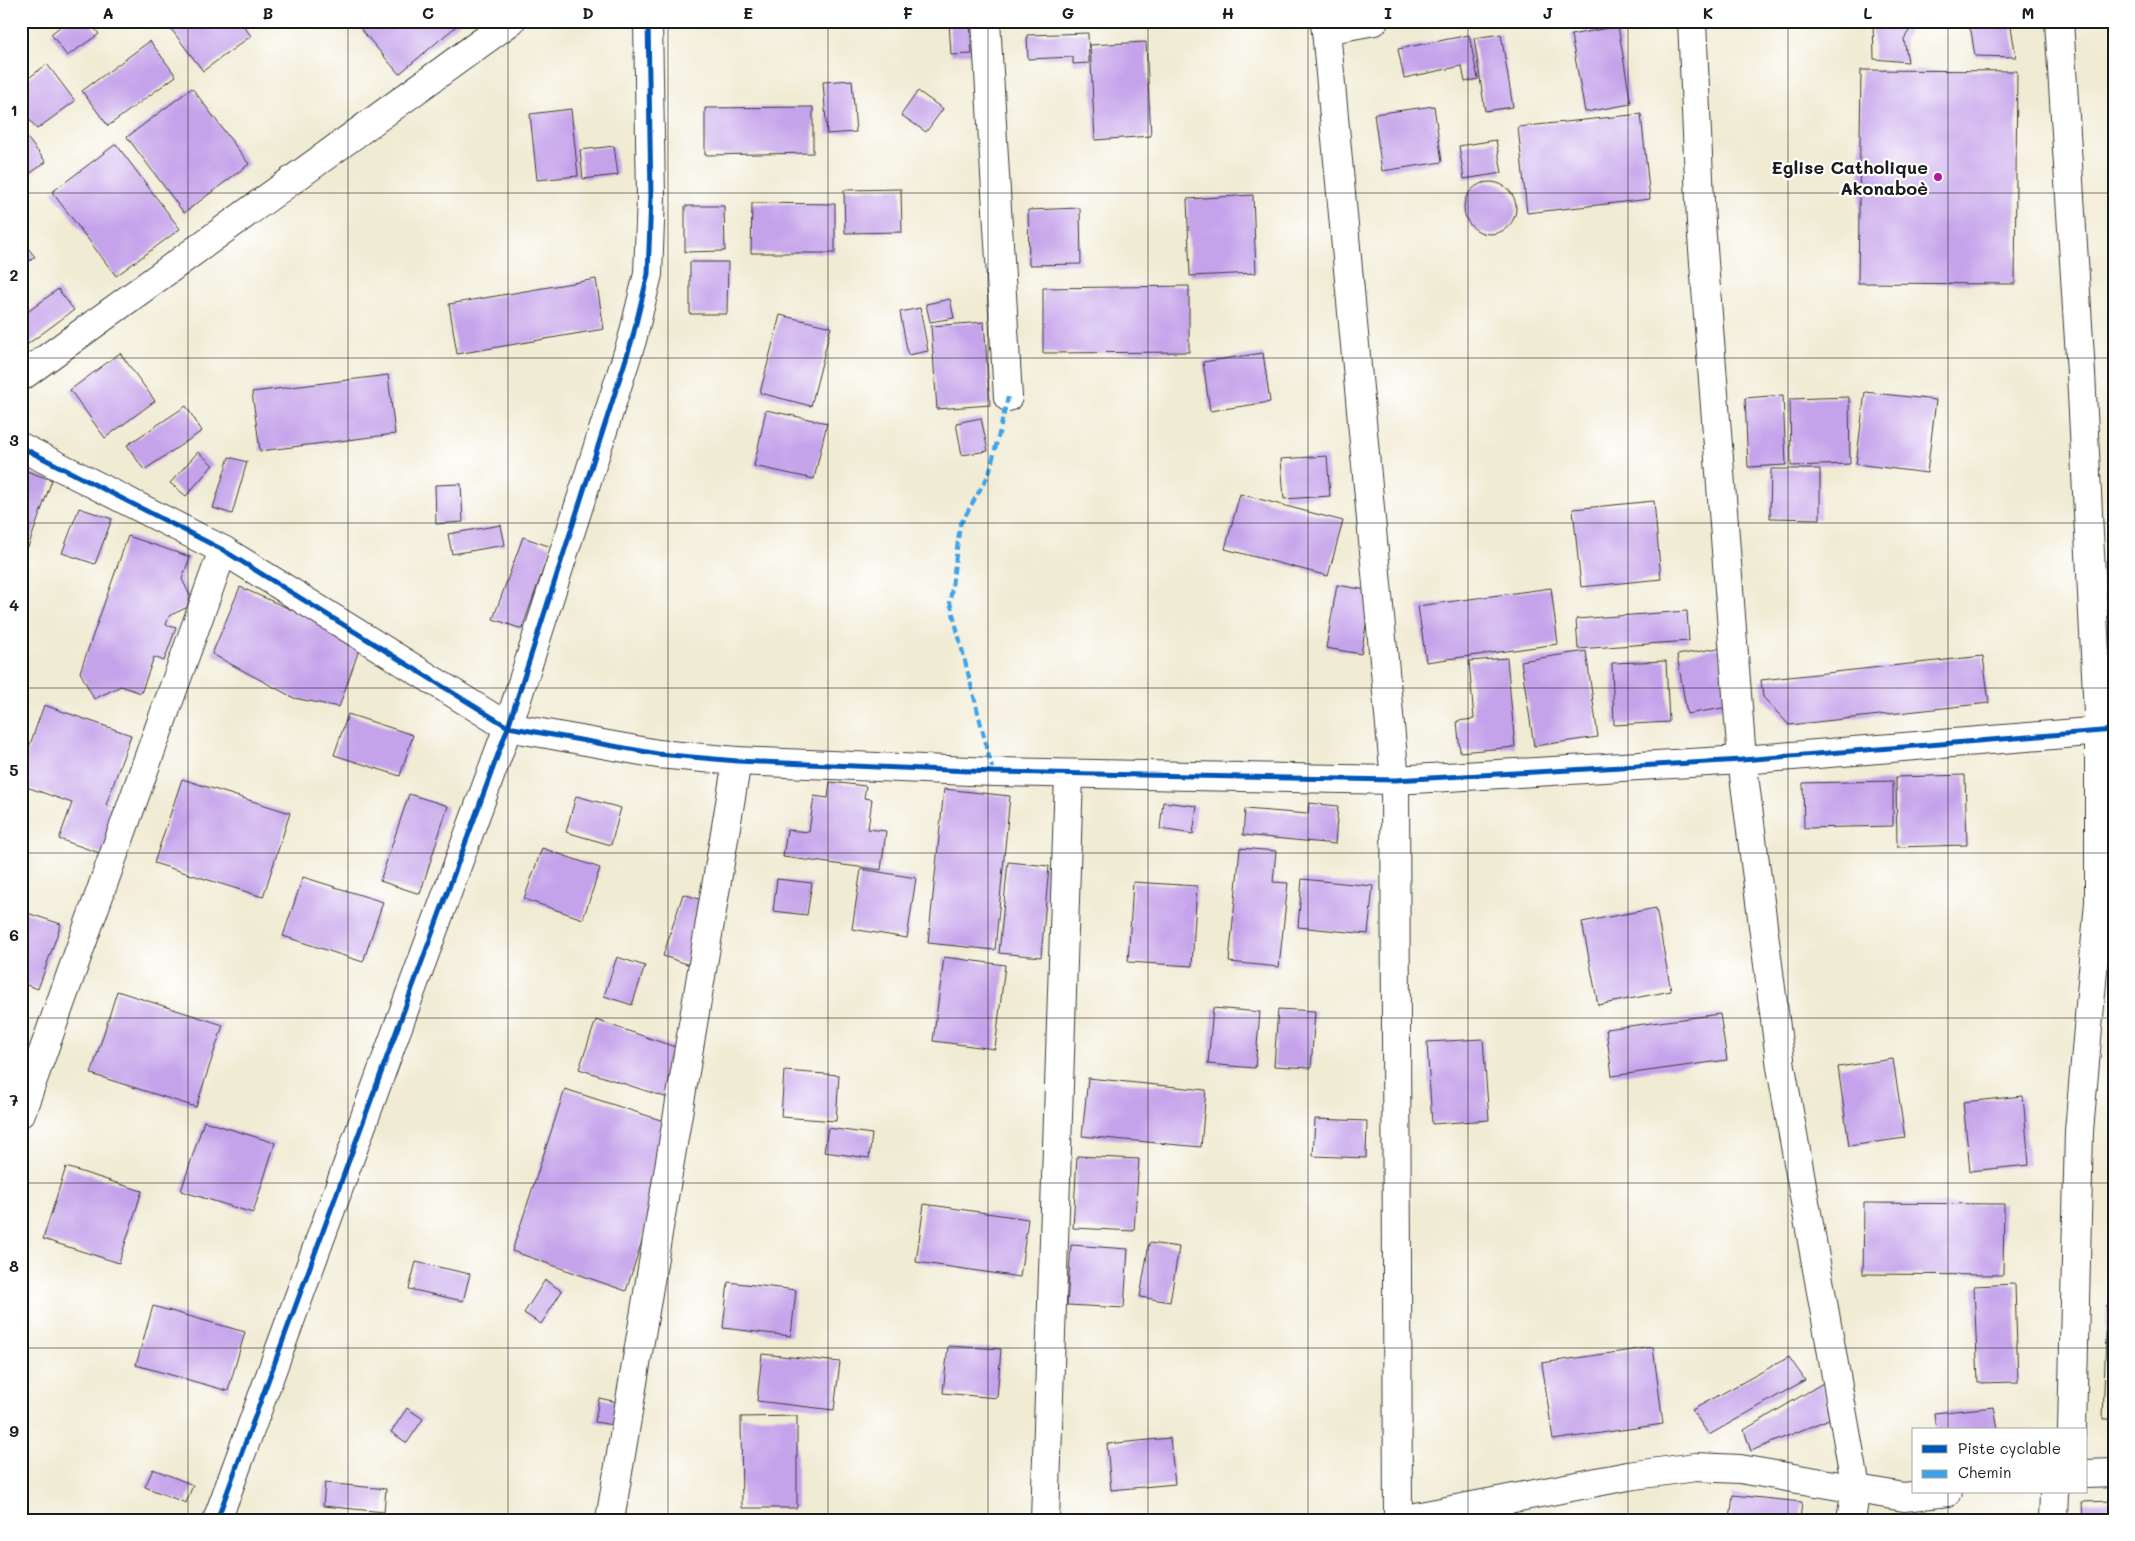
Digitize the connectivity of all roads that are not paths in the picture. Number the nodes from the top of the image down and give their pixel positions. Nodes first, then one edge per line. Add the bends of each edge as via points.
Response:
1 (511, 21) edge
2 (648, 21) edge
3 (986, 21) edge
4 (1374, 21) edge
5 (1692, 21) edge
6 (2059, 21) edge
7 (1325, 25) edge
8 (21, 377) edge
9 (1008, 396) dead end
10 (21, 447) edge
11 (223, 550) junction
12 (508, 727) junction
13 (2106, 732) edge
14 (1742, 760) junction
15 (737, 762) junction
16 (1069, 775) junction
17 (1395, 780) junction
18 (21, 1114) edge
19 (2072, 1428) edge
20 (2114, 1473) edge
21 (2088, 1474) edge
22 (1856, 1488) junction
23 (1930, 1494) edge
24 (2054, 1494) edge
25 (217, 1520) edge
26 (610, 1520) edge
27 (1045, 1520) edge
28 (1399, 1520) edge
29 (1851, 1520) edge
30 (2053, 1520) edge

1 - 8 street
2 - 12 street via 651,197 648,274 632,340
3 - 9 street
4 - 7 street
5 - 14 street via 1701,223
6 - 13 street
7 - 17 street
10 - 11 street
11 - 12 street
11 - 18 street
12 - 15 street via 658,754
12 - 25 street
13 - 14 street
13 - 19 street via 2099,902 2079,1131
14 - 17 street
14 - 22 street via 1781,1067
15 - 16 street
15 - 26 street
16 - 17 street
16 - 27 street
17 - 28 street
20 - 21 street
22 - 23 street via 1904,1497
22 - 28 street via 1740,1470 1696,1467 1628,1476
22 - 29 street
24 - 30 street

